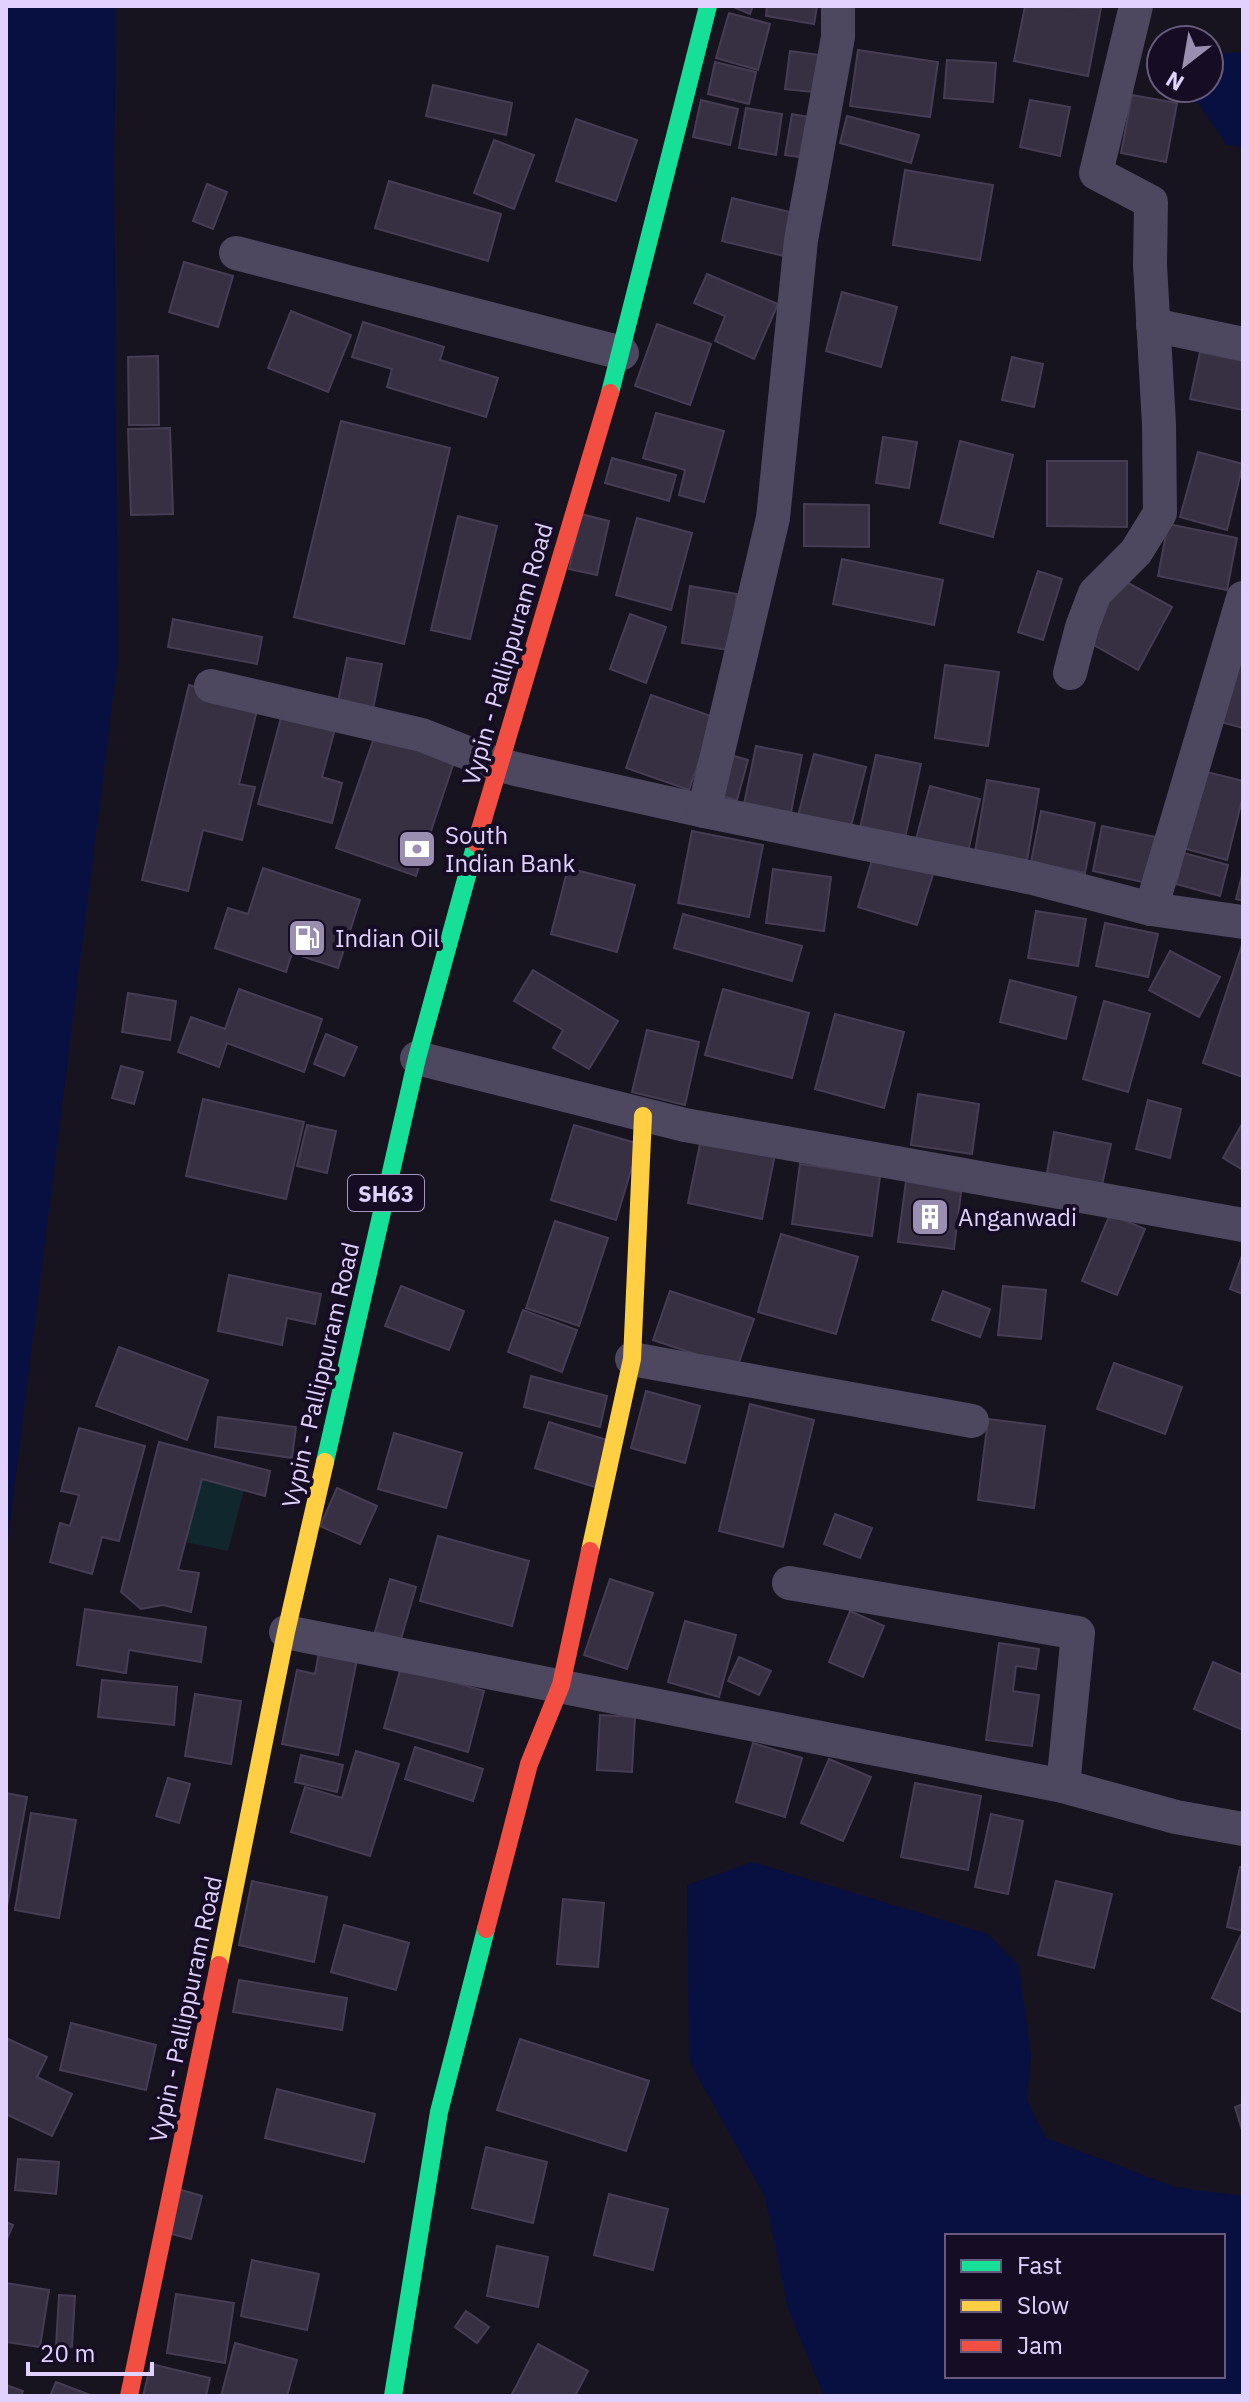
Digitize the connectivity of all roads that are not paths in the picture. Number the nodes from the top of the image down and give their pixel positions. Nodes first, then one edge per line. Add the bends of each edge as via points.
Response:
1 (708, 6) edge
2 (838, 6) edge
3 (1136, 6) edge
4 (236, 253) dead end
5 (1153, 325) junction
6 (1243, 344) edge
7 (622, 353) junction
8 (1243, 598) edge
9 (1070, 673) dead end
10 (211, 686) dead end
11 (498, 765) junction
12 (704, 811) junction
13 (1151, 909) junction
14 (1243, 922) edge
15 (417, 1058) junction
16 (643, 1116) junction
17 (1243, 1225) edge
18 (632, 1359) junction
19 (972, 1421) dead end
20 (789, 1583) dead end
21 (286, 1632) junction
22 (561, 1685) junction
23 (1063, 1786) junction
24 (1243, 1829) edge
25 (129, 2396) edge
26 (393, 2396) edge

1 - 7 main road, Vypin - Pallippuram Road / SH63
2 - 12 street via 838,37 801,240 773,518
3 - 5 street via 1096,173 1151,202
4 - 7 street
5 - 6 street
5 - 9 street via 1160,513 1136,552 1095,593
7 - 11 main road, Vypin - Pallippuram Road / SH63
8 - 13 street
10 - 11 street via 422,735
11 - 12 street
11 - 15 main road, Vypin - Pallippuram Road / SH63
12 - 13 street via 1033,878
13 - 14 street
15 - 16 street
15 - 21 main road, Vypin - Pallippuram Road / SH63
16 - 17 street
16 - 18 main road
18 - 19 street
18 - 22 main road
20 - 23 street via 1078,1633
21 - 22 street
21 - 25 main road, Vypin - Pallippuram Road / SH63
22 - 23 street
22 - 26 main road via 529,1764 439,2112
23 - 24 street

